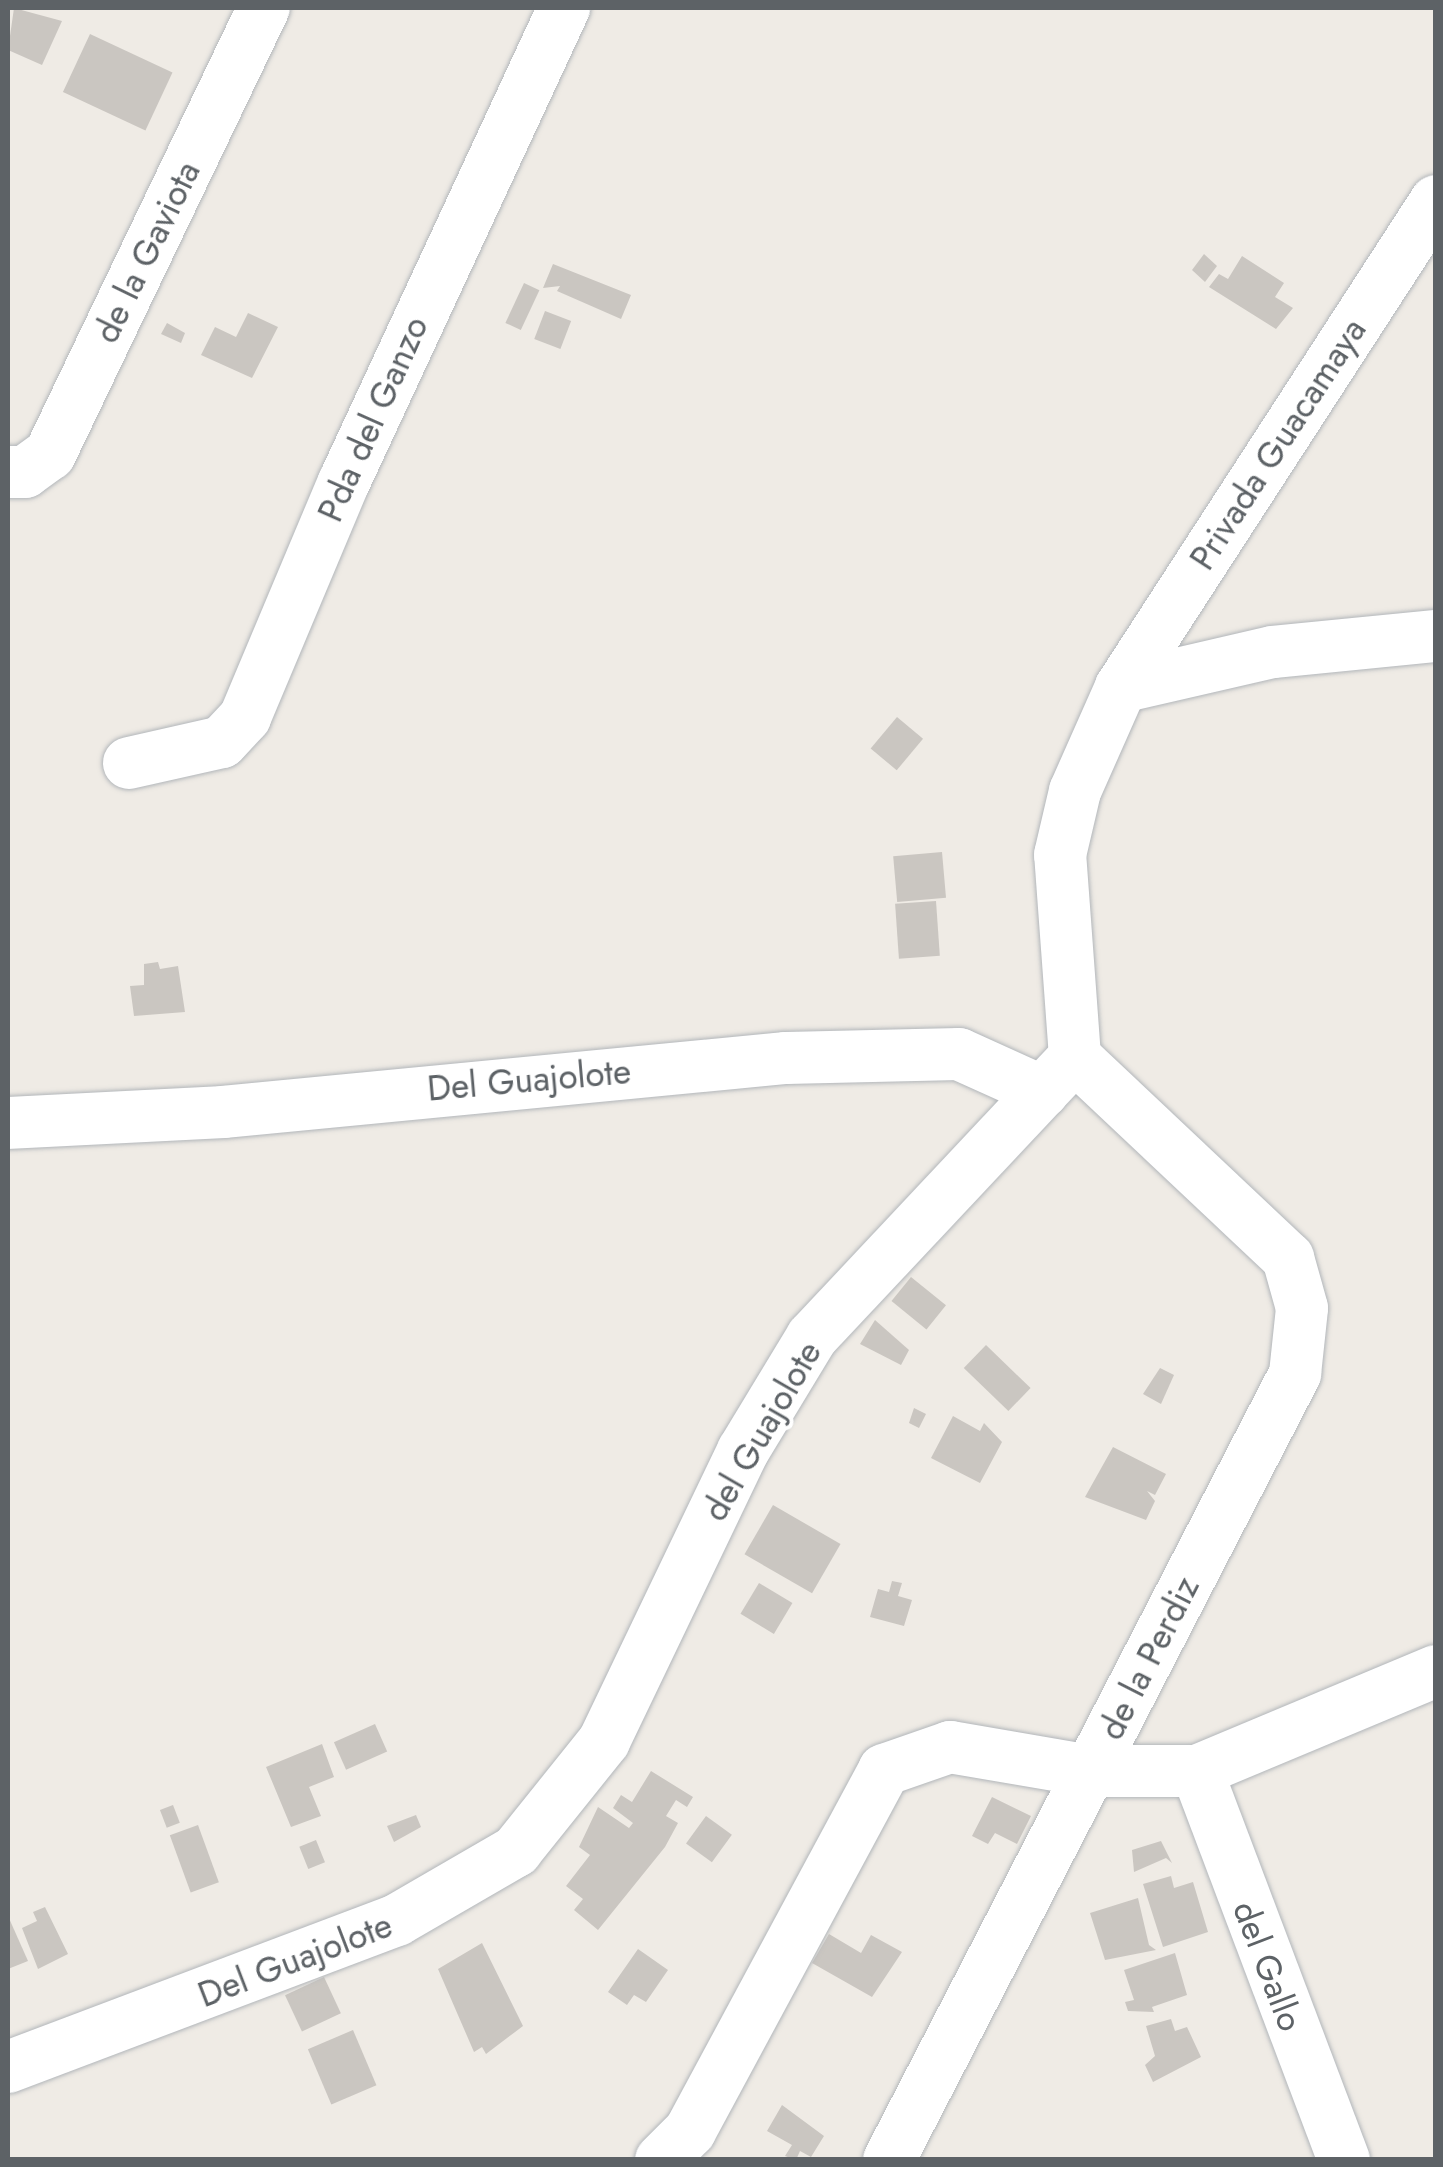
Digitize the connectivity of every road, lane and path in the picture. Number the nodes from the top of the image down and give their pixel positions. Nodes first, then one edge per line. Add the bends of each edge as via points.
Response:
1 (264, 8) edge
2 (564, 8) edge
3 (1436, 201) edge
4 (8, 472) edge
5 (1436, 636) edge
6 (1120, 687) junction
7 (128, 763) dead end
8 (1059, 1075) junction
9 (8, 1122) edge
10 (1436, 1671) edge
11 (1091, 1771) junction
12 (1196, 1771) junction
13 (556, 1808) joint
14 (8, 2067) edge
15 (661, 2160) edge
16 (889, 2160) edge
17 (1344, 2160) edge

1 - 4 street, de la Gaviota via 50,454 24,472
2 - 7 street, Pda del Ganzo via 360,446 245,717 222,742
3 - 6 street, Privada Guacamaya
5 - 6 street via 1273,652
6 - 8 street, Privada Guacamaya via 1074,791 1060,855
8 - 9 street, Del Guajolote via 960,1054 786,1058 223,1112
8 - 11 street, de la Perdiz via 1288,1258 1302,1308 1295,1374
8 - 13 street, del Guajolote via 812,1337 743,1451 604,1741
10 - 12 street
11 - 12 street
11 - 15 street, de la Perdiz via 950,1747 884,1770 690,2131
11 - 16 street
12 - 17 street, del Gallo
13 - 14 street, Del Guajolote via 516,1851 397,1920

